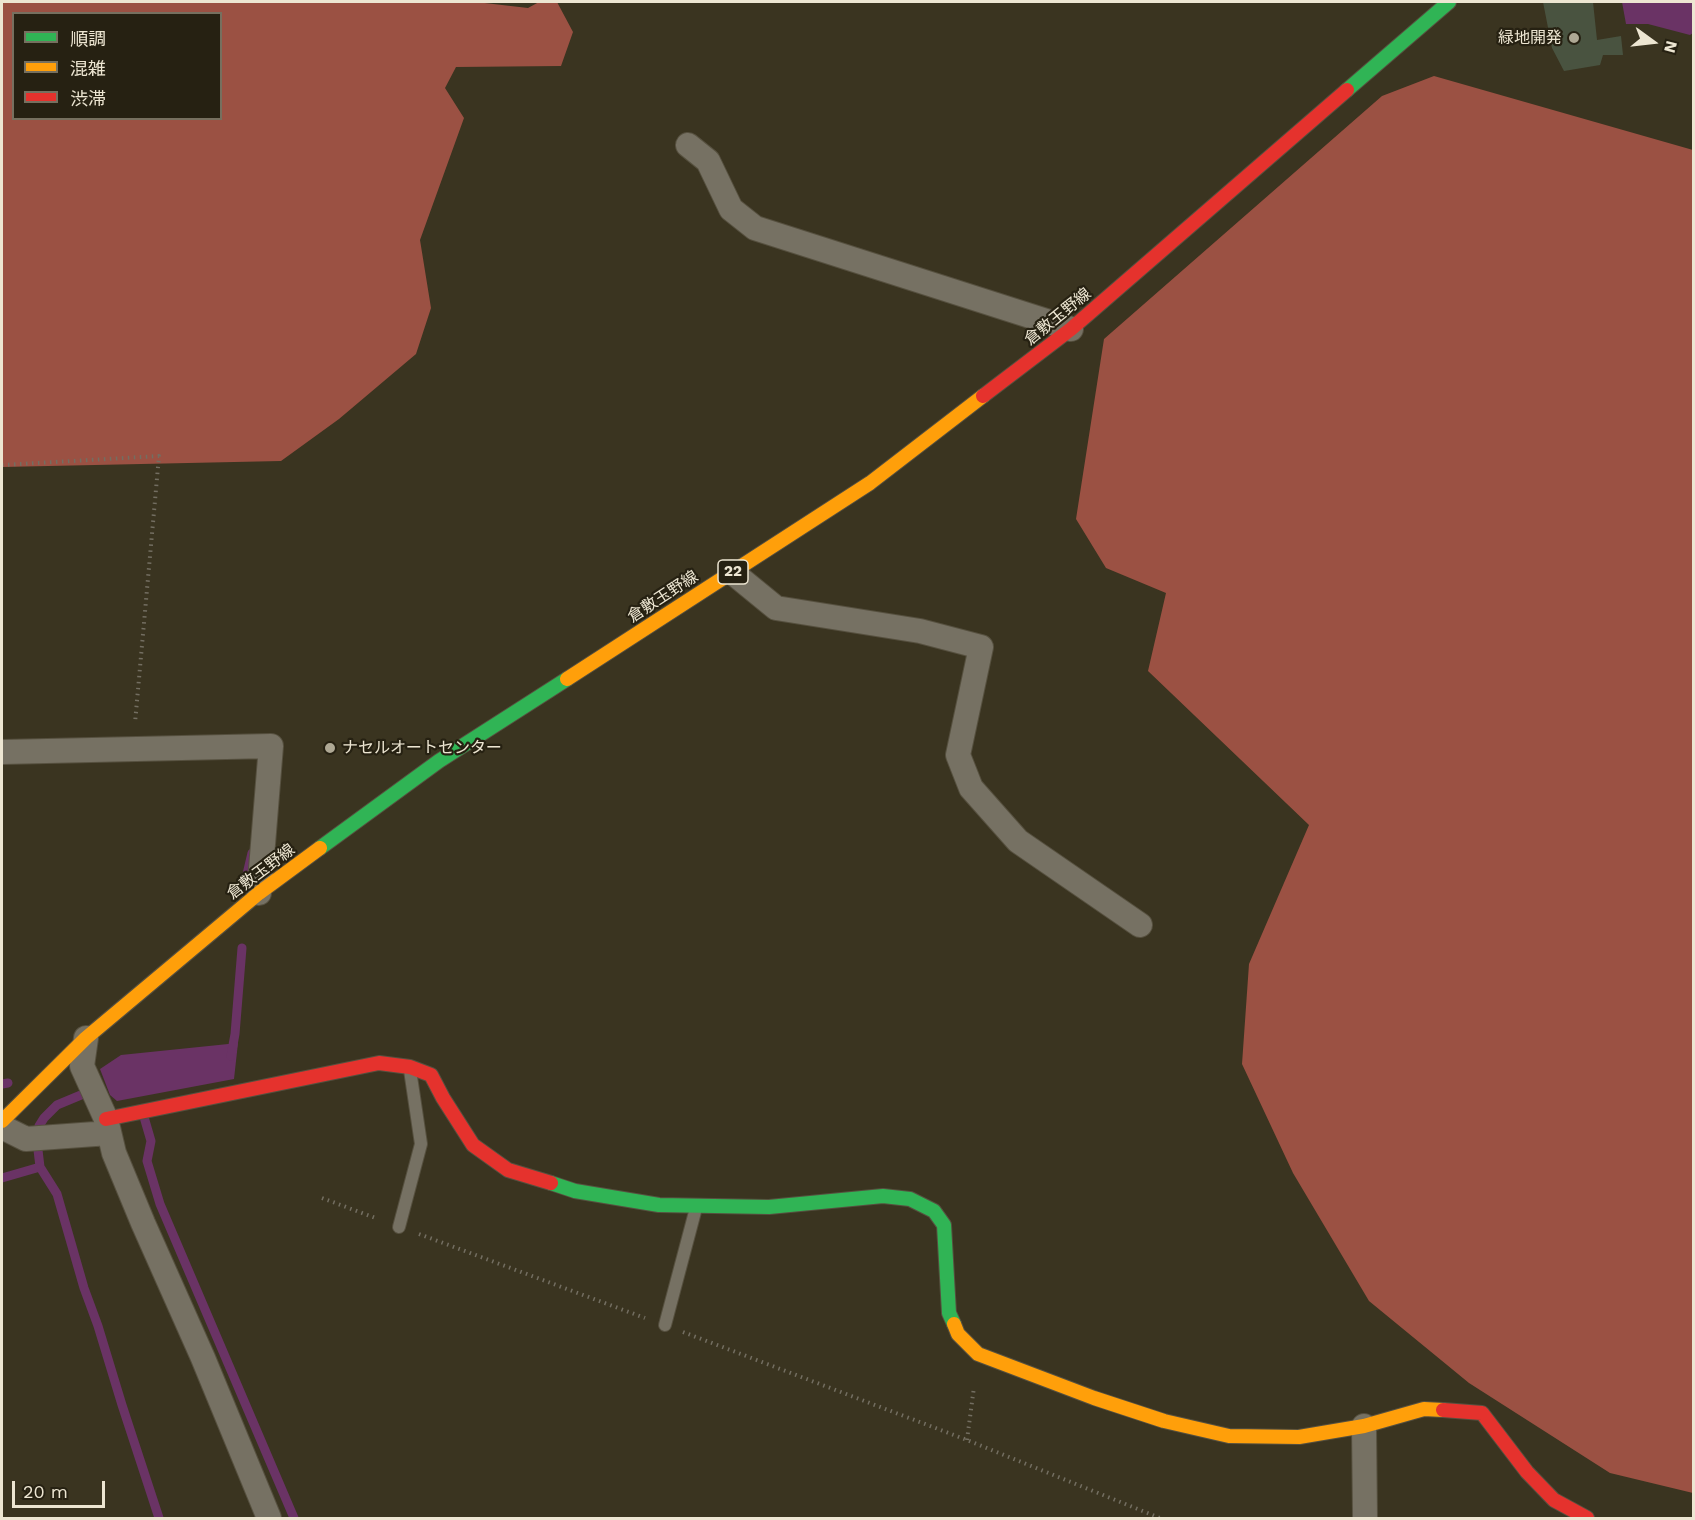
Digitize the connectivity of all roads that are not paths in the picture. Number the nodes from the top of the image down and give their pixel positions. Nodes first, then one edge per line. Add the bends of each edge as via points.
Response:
1 (1449, 2) edge
2 (688, 146) dead end
3 (1071, 329) junction
4 (732, 572) junction
5 (2, 752) edge
6 (259, 893) junction
7 (1140, 925) dead end
8 (86, 1038) junction
9 (410, 1067) junction
10 (104, 1118) junction
11 (2, 1121) edge
12 (2, 1127) edge
13 (697, 1206) junction
14 (399, 1227) road end
15 (664, 1325) road end
16 (1364, 1426) junction
17 (269, 1518) edge
18 (1365, 1518) edge
19 (1587, 1518) edge

1 - 3 main road, 倉敷玉野線 / 22
2 - 3 street via 708,161 731,209 755,228
3 - 4 main road, 倉敷玉野線 / 22 via 870,483
4 - 6 main road, 倉敷玉野線 / 22 via 439,761
4 - 7 street via 776,608 920,631 981,647 958,755 971,788 1018,841
5 - 6 street via 271,746
6 - 8 main road, 倉敷玉野線 / 22
8 - 10 street via 82,1066
8 - 11 main road, 倉敷玉野線 / 22
9 - 10 main road via 379,1063
9 - 13 main road via 431,1075 473,1145 508,1170 575,1191 659,1205
9 - 14 lane via 421,1144
10 - 12 street via 38,1138 26,1139
10 - 17 street via 142,1223
13 - 15 lane
13 - 16 main road via 769,1207 883,1196 910,1200 934,1211 944,1225 949,1313 958,1334 978,1354 1164,1421 1229,1436 1299,1437
16 - 18 street
16 - 19 main road via 1424,1409 1482,1413 1554,1500

